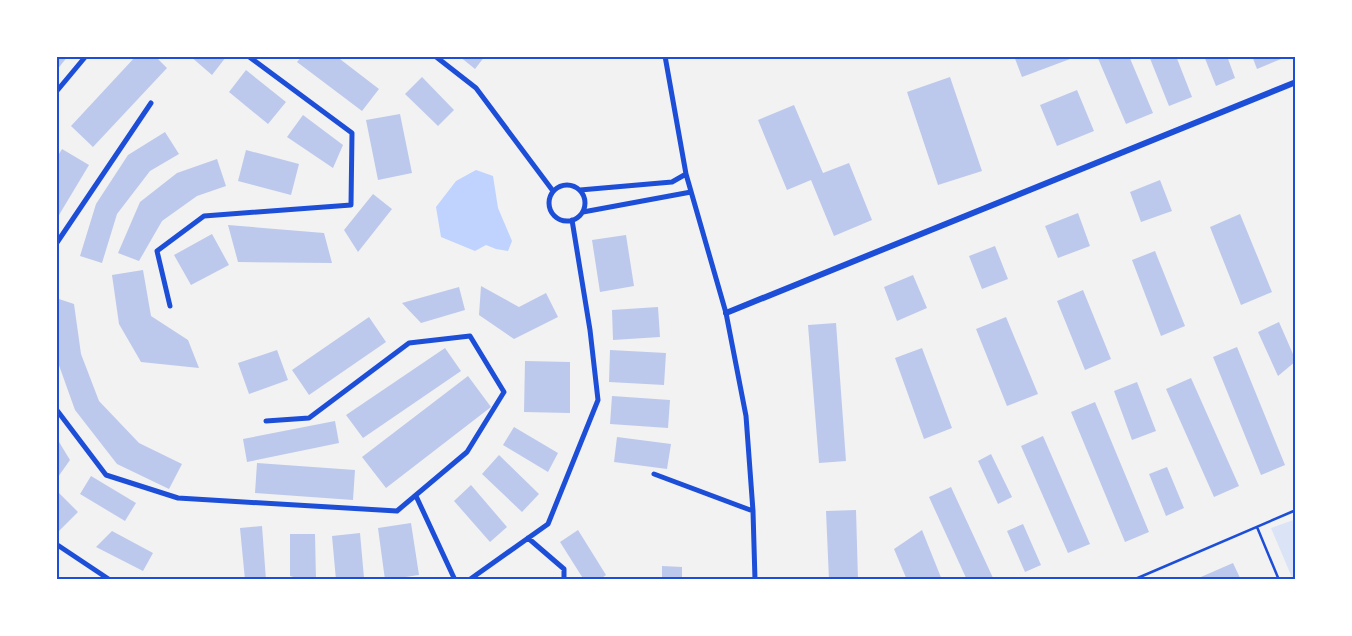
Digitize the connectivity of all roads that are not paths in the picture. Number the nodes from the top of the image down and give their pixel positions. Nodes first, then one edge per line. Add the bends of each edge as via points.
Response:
1 (86, 56) edge
2 (248, 56) edge
3 (435, 56) edge
4 (665, 56) edge
5 (1296, 82) edge
6 (56, 92) edge
7 (150, 103) dead end
8 (686, 174) junction
9 (580, 190) junction
10 (552, 191) junction
11 (691, 192) junction
12 (583, 212) junction
13 (572, 220) junction
14 (56, 244) edge
15 (170, 306) dead end
16 (726, 313) junction
17 (56, 409) edge
18 (266, 421) dead end
19 (654, 474) dead end
20 (416, 496) junction
21 (1296, 510) edge
22 (753, 511) junction
23 (1257, 527) junction
24 (528, 538) junction
25 (56, 544) edge
26 (110, 580) edge
27 (455, 580) edge
28 (469, 580) edge
29 (564, 580) edge
30 (755, 580) edge
31 (1133, 580) edge
32 (1279, 580) edge

1 - 6 street
2 - 15 street via 352,133 351,205 204,216 157,251
3 - 10 street via 476,88
4 - 8 street
5 - 16 street
7 - 14 street
8 - 9 street via 672,182
8 - 11 street
9 - 10 street via 566,184
9 - 12 street via 585,198
10 - 13 street via 549,200 551,212 561,220
11 - 12 street
11 - 16 street
12 - 13 street
13 - 24 street via 598,400 548,524
16 - 22 street via 746,416
17 - 20 street via 106,475 178,498 397,511
18 - 20 street via 309,418 409,343 470,336 504,392 467,452
19 - 22 street
20 - 27 street
21 - 23 lane
22 - 30 street
23 - 31 lane
23 - 32 lane
24 - 28 street
24 - 29 street via 564,569
25 - 26 street

